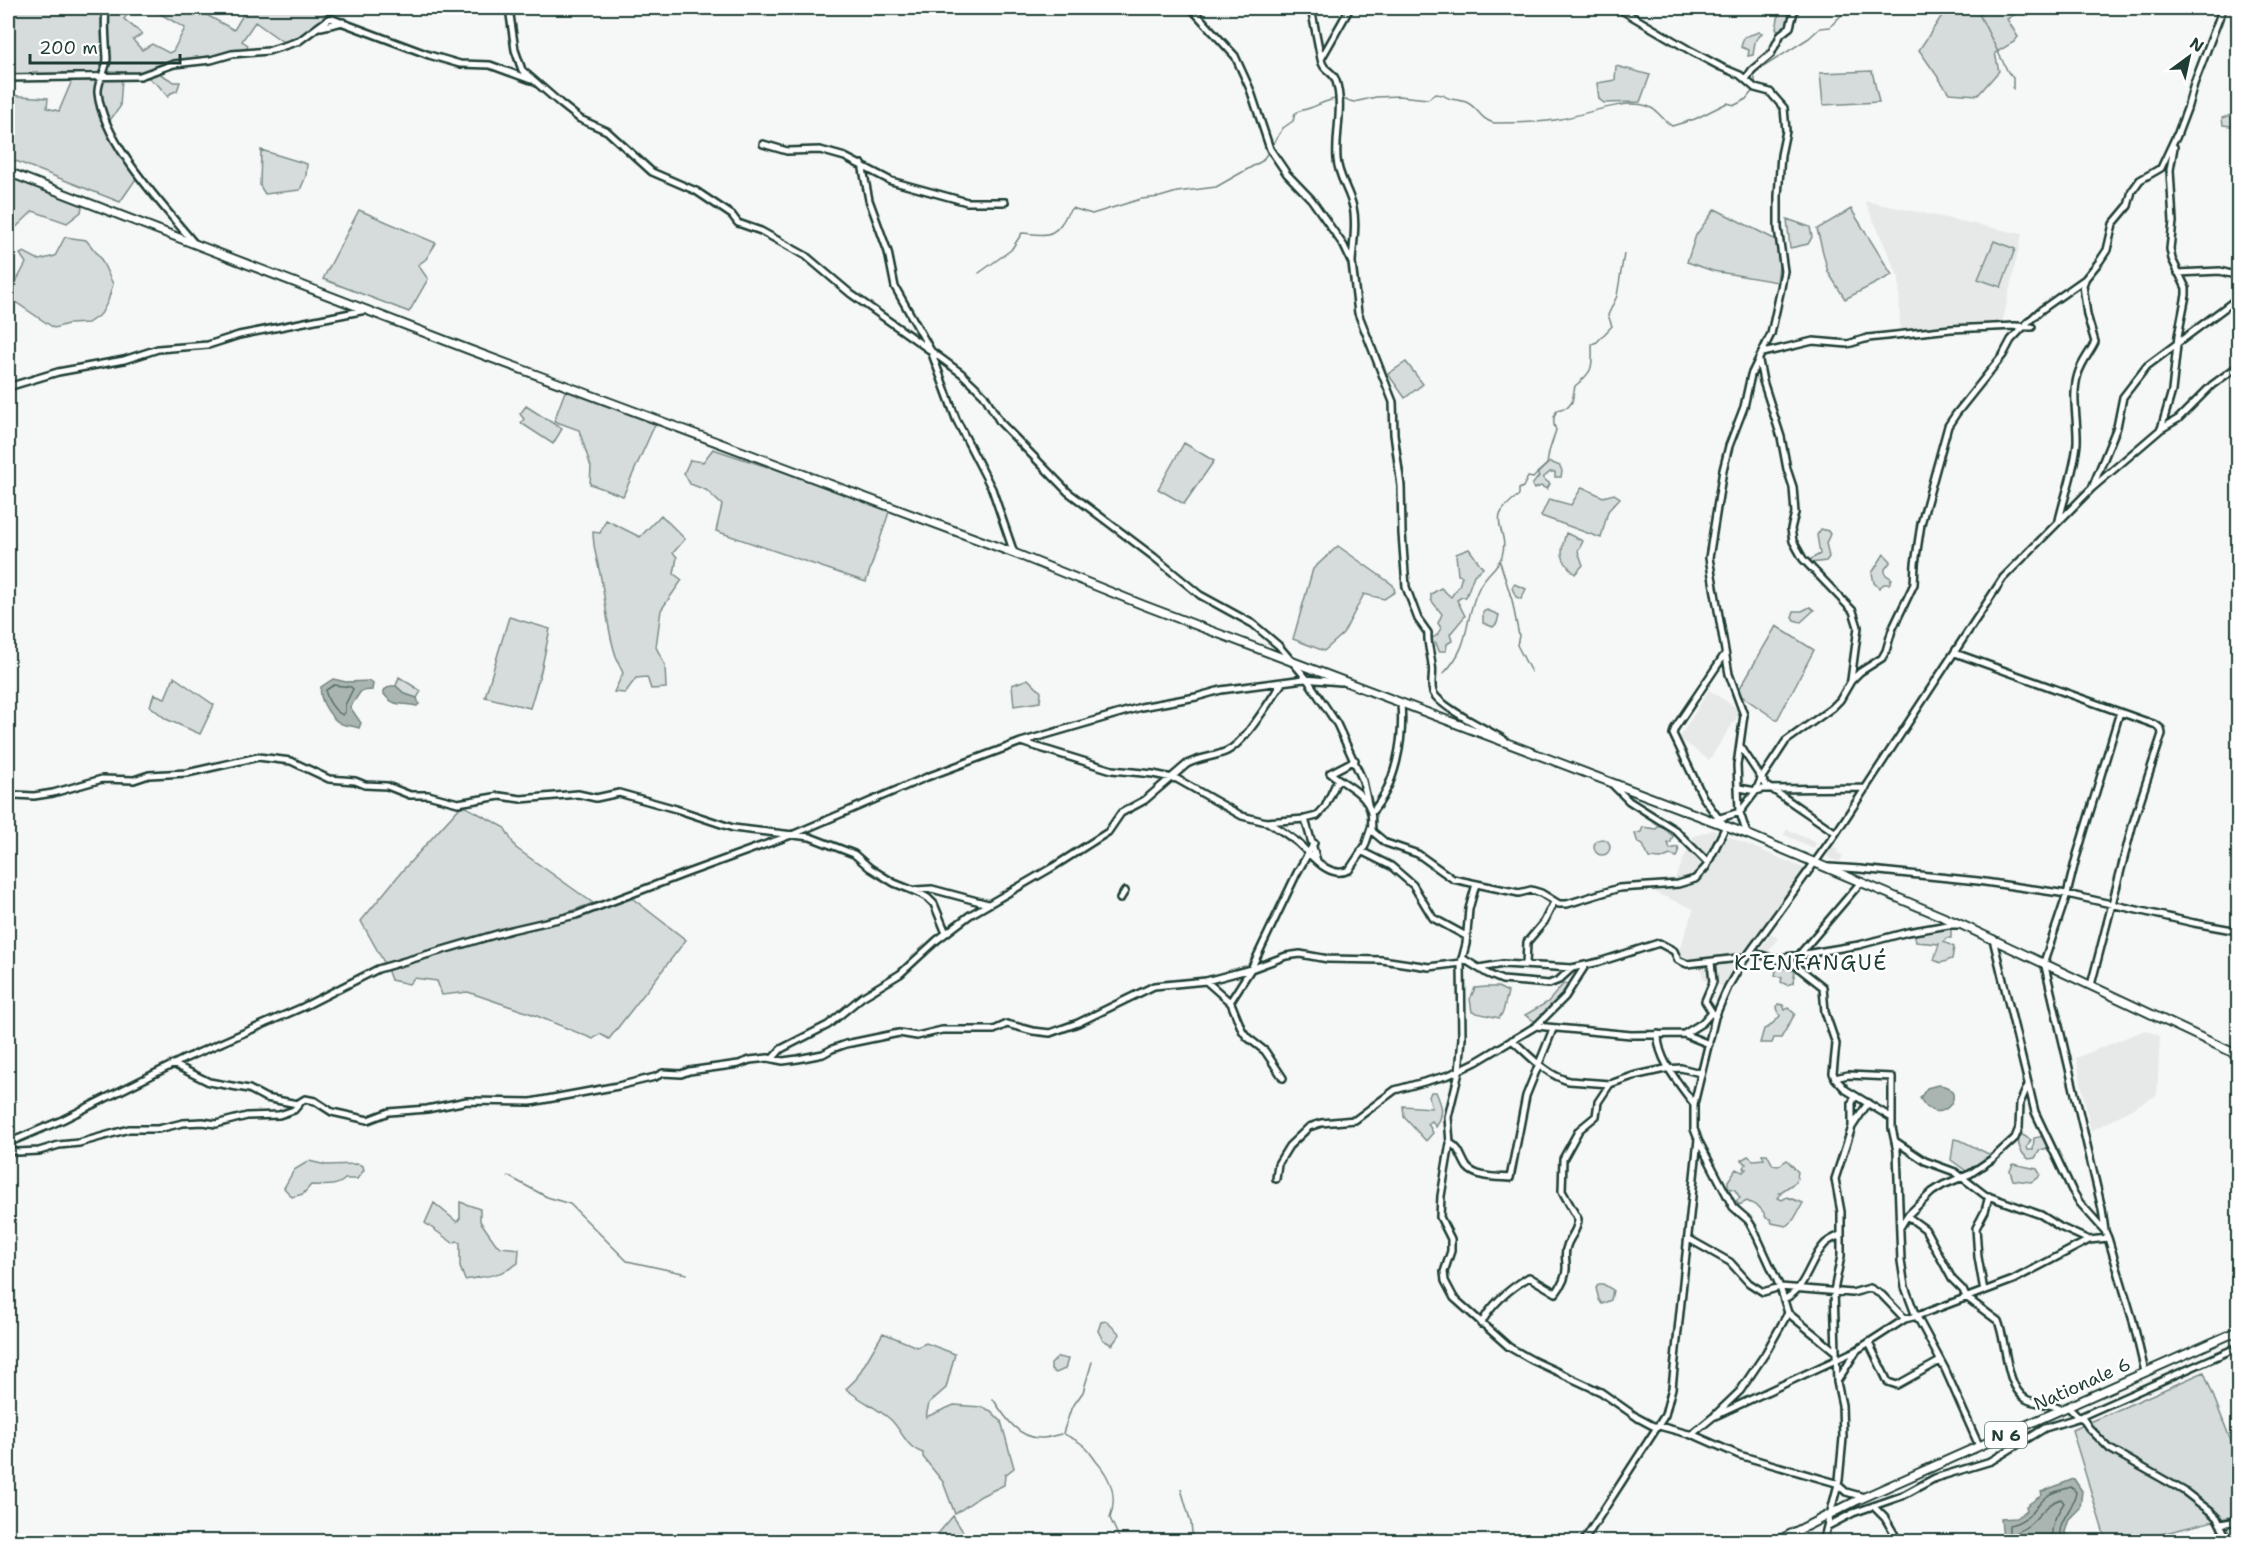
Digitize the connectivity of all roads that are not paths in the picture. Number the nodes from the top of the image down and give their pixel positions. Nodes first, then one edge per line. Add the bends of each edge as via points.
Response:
1 (106, 8) edge
2 (509, 8) edge
3 (1191, 8) edge
4 (1311, 8) edge
5 (1350, 8) edge
6 (1618, 8) edge
7 (1795, 8) edge
8 (2223, 8) edge
9 (1321, 59) junction
10 (8, 78) edge
11 (101, 78) junction
12 (1746, 79) junction
13 (536, 82) junction
14 (2176, 136) junction
15 (763, 144) dead end
16 (862, 164) junction
17 (8, 172) edge
18 (1005, 202) dead end
19 (195, 244) junction
20 (1352, 263) junction
21 (2178, 273) junction
22 (2238, 276) edge
23 (2085, 279) junction
24 (2238, 298) edge
25 (367, 309) junction
26 (2024, 327) junction
27 (2032, 327) dead end
28 (2177, 344) junction
29 (931, 351) junction
30 (1763, 353) junction
31 (1759, 361) junction
32 (2238, 366) edge
33 (8, 387) edge
34 (2162, 429) junction
35 (2092, 488) junction
36 (2059, 522) junction
37 (1014, 553) junction
38 (1726, 653) junction
39 (1955, 653) junction
40 (1293, 661) junction
41 (1307, 679) junction
42 (1851, 681) junction
43 (1283, 682) junction
44 (1351, 684) junction
45 (1401, 704) junction
46 (2120, 712) junction
47 (1021, 742) junction
48 (1740, 746) junction
49 (1517, 747) junction
50 (1355, 760) junction
51 (1171, 777) junction
52 (1338, 779) junction
53 (1761, 779) junction
54 (1612, 784) junction
55 (1739, 788) junction
56 (1866, 788) junction
57 (1773, 789) junction
58 (1756, 791) junction
59 (8, 797) edge
60 (1368, 804) junction
61 (1740, 812) junction
62 (1371, 813) junction
63 (1305, 819) junction
64 (1715, 819) junction
65 (1266, 822) junction
66 (1726, 826) junction
67 (1371, 828) junction
68 (1836, 833) junction
69 (794, 834) junction
70 (1747, 834) junction
71 (1314, 843) junction
72 (1361, 851) junction
73 (1309, 853) junction
74 (1316, 861) junction
75 (1303, 863) junction
76 (1708, 863) junction
77 (1816, 864) junction
78 (1825, 867) junction
79 (1861, 882) junction
80 (1476, 884) junction
81 (912, 890) junction
82 (1125, 891) dead end
83 (2067, 894) junction
84 (1120, 899) dead end
85 (1554, 902) junction
86 (2112, 903) junction
87 (988, 904) junction
88 (1962, 925) junction
89 (2238, 931) edge
90 (946, 933) junction
91 (1466, 936) junction
92 (1993, 939) junction
93 (1749, 954) junction
94 (1799, 955) junction
95 (1775, 959) junction
96 (1462, 960) junction
97 (1711, 962) junction
98 (2044, 962) junction
99 (1526, 965) junction
100 (1585, 966) junction
101 (1479, 968) junction
102 (1572, 968) junction
103 (1251, 969) junction
104 (1206, 981) junction
105 (2091, 985) junction
106 (1230, 1002) junction
107 (1714, 1014) junction
108 (1536, 1026) junction
109 (1553, 1029) junction
110 (1658, 1034) junction
111 (1684, 1034) junction
112 (1512, 1040) junction
113 (1709, 1044) junction
114 (2238, 1055) edge
115 (773, 1058) junction
116 (1539, 1063) junction
117 (173, 1064) junction
118 (1670, 1069) junction
119 (1458, 1072) junction
120 (1700, 1073) junction
121 (1283, 1078) dead end
122 (1835, 1078) junction
123 (1610, 1084) junction
124 (2028, 1085) junction
125 (1856, 1096) junction
126 (300, 1102) junction
127 (1868, 1103) junction
128 (1694, 1104) junction
129 (1892, 1118) junction
130 (1852, 1127) junction
131 (1698, 1139) junction
132 (1895, 1141) junction
133 (1450, 1143) junction
134 (8, 1147) edge
135 (1963, 1177) junction
136 (1276, 1179) dead end
137 (1989, 1196) junction
138 (1907, 1216) junction
139 (1900, 1228) junction
140 (2105, 1231) junction
141 (1840, 1235) junction
142 (2109, 1238) junction
143 (1689, 1239) junction
144 (2089, 1240) junction
145 (1780, 1287) junction
146 (1798, 1289) junction
147 (1834, 1291) junction
148 (1984, 1291) junction
149 (1966, 1297) junction
150 (1784, 1299) junction
151 (1788, 1313) junction
152 (1917, 1317) junction
153 (1905, 1319) junction
154 (1481, 1324) junction
155 (2238, 1331) edge
156 (1869, 1343) junction
157 (2238, 1347) edge
158 (1857, 1350) junction
159 (1837, 1355) junction
160 (1940, 1361) junction
161 (2145, 1372) junction
162 (1837, 1382) junction
163 (2068, 1407) junction
164 (2061, 1410) junction
165 (2080, 1417) junction
166 (1713, 1418) junction
167 (1659, 1426) junction
168 (1691, 1435) junction
169 (1979, 1446) junction
170 (1838, 1484) junction
171 (1865, 1497) junction
172 (1873, 1506) junction
173 (1831, 1514) junction
174 (2238, 1521) edge
175 (2220, 1524) junction
176 (1827, 1526) junction
177 (2238, 1535) edge
178 (1583, 1542) edge
179 (1775, 1542) edge
180 (1823, 1542) edge
181 (1899, 1542) edge
182 (2229, 1542) edge
183 (2237, 1542) edge

1 - 11 street via 106,66
2 - 13 street via 518,63
3 - 20 street via 1235,56 1270,148 1287,174 1311,199
4 - 9 street
5 - 9 street
6 - 12 street
7 - 12 street via 1790,27
8 - 14 street
9 - 20 street via 1337,84 1337,159 1353,208
10 - 11 street
11 - 13 street via 140,76 174,64 268,51 299,41 321,27 345,22 429,55 460,64 490,65
11 - 19 street via 98,92 112,137 138,176
12 - 30 street via 1755,88 1777,97 1784,108 1786,131 1778,196 1784,271 1771,334
13 - 29 street via 580,119 607,131 652,172 703,194 738,223 806,256 851,294
14 - 21 street via 2171,159 2170,249
14 - 23 street via 2161,168 2140,180 2132,191 2128,206 2113,224 2107,250
15 - 16 street via 787,151 820,150
16 - 18 street via 891,181 956,199
16 - 29 street via 895,287
17 - 19 main road
19 - 25 main road
20 - 49 street via 1358,313 1393,402 1405,581 1418,618 1428,633 1433,690 1438,699 1466,719
21 - 22 street via 2220,271
21 - 28 street via 2186,295
23 - 26 street
23 - 36 street via 2087,315 2095,342 2077,375 2077,443
24 - 28 street
25 - 33 street via 207,345 158,349
25 - 37 main road
26 - 27 street
26 - 30 street via 1951,329 1868,338 1848,344 1813,341
26 - 42 street via 1948,426 1921,524 1914,584 1882,658
28 - 34 street via 2172,391
28 - 35 street via 2147,366 2123,397 2117,427
29 - 37 street via 956,419 992,489
29 - 40 street via 984,395 999,422 1068,492 1200,595 1253,624
30 - 31 street
31 - 38 street via 1729,446 1709,558
31 - 42 street via 1793,487 1793,541 1803,560 1856,618
32 - 34 street
34 - 35 street
35 - 36 street
36 - 39 street via 2003,578
37 - 40 main road
38 - 48 street via 1733,688 1744,715
38 - 64 street via 1673,734
39 - 46 street
39 - 56 street
40 - 41 street
40 - 44 main road
41 - 43 street
41 - 44 street
41 - 50 street
42 - 53 street via 1832,708 1786,741
43 - 47 street via 1141,707
43 - 51 street via 1233,747 1195,759
44 - 45 main road
45 - 49 main road
45 - 62 street via 1397,758 1384,794
46 - 83 street
46 - 86 street via 2156,724 2162,734
47 - 51 street via 1112,770
47 - 69 street
48 - 53 street
48 - 55 street
49 - 54 main road
50 - 52 street via 1330,773
50 - 60 street
51 - 65 street via 1242,816
51 - 87 street via 1145,800 1121,813 1108,832
52 - 60 street
52 - 63 street via 1323,810
53 - 57 street
53 - 58 street
54 - 64 main road
54 - 76 street via 1629,801 1675,830
55 - 58 street
55 - 61 street
56 - 57 street
56 - 68 street
57 - 58 street
57 - 68 street
58 - 61 street
59 - 69 street via 53,793 102,779 134,780 187,772 258,757 291,761 329,779 387,786 410,795 458,803 500,796 521,799 578,794 596,798 619,793 733,828
60 - 62 street
61 - 64 street
61 - 70 street
62 - 67 street
63 - 65 street
63 - 71 street
64 - 66 main road
65 - 73 street
66 - 70 main road
66 - 76 street
67 - 72 street
67 - 80 street via 1386,843 1418,854 1453,879
68 - 77 street
69 - 81 street via 854,855 886,878
69 - 117 street via 576,915 378,969
70 - 77 main road
71 - 73 street
71 - 74 street
72 - 74 street via 1345,872
72 - 91 street via 1391,866 1413,885 1433,918
73 - 74 street
73 - 75 street
74 - 75 street
75 - 103 street
76 - 85 street via 1691,881 1619,888 1567,904
77 - 78 main road
77 - 93 street
78 - 79 main road
78 - 83 street via 1978,881
79 - 88 main road
79 - 94 street
80 - 85 street via 1519,893 1532,890
80 - 91 street
81 - 87 street via 932,889
81 - 90 street via 934,904
82 - 84 street
83 - 86 street
83 - 98 street
85 - 99 street via 1527,942
86 - 89 street
86 - 105 street
87 - 90 street
88 - 92 main road
88 - 94 street
90 - 115 street via 900,974 862,997 828,1025 781,1049
91 - 96 street
92 - 98 main road
92 - 124 street
93 - 95 street
93 - 97 street
93 - 107 street
94 - 95 street
95 - 122 street via 1795,965 1823,987 1825,1012 1836,1044
96 - 101 street
96 - 103 street via 1429,967 1400,961 1328,959 1300,954
96 - 119 street
97 - 100 street via 1682,963 1674,951 1659,943
97 - 107 street via 1713,982 1705,1001
98 - 105 main road
98 - 140 street
99 - 101 street
99 - 102 street
100 - 102 street
100 - 108 street via 1565,997
101 - 102 street via 1502,980 1549,984 1559,981
103 - 104 street
103 - 106 street
104 - 106 street
104 - 115 street via 1140,991 1109,1009 1050,1033 1007,1024 994,1030 942,1030 917,1036 899,1033 846,1044 823,1054 783,1061
105 - 114 main road
106 - 121 street via 1242,1030 1265,1051
107 - 111 street
107 - 113 street
108 - 109 street
108 - 112 street
109 - 110 street
109 - 116 street
110 - 111 street
110 - 118 street via 1658,1045
111 - 113 street
112 - 116 street
112 - 119 street
113 - 120 street
115 - 126 street via 681,1074 663,1073 618,1086 531,1102 467,1101 389,1112 368,1120 332,1112 315,1101
116 - 123 street via 1563,1080
116 - 133 street via 1526,1096 1510,1178 1470,1169
117 - 126 street via 209,1082 249,1089 266,1098
117 - 134 street via 18,1138
118 - 120 street
118 - 123 street
118 - 128 street
119 - 133 street via 1448,1117
119 - 136 street via 1395,1090 1355,1120 1309,1127 1289,1146 1278,1164
120 - 128 street
122 - 125 street
122 - 129 street via 1892,1077
123 - 154 street via 1598,1102 1596,1116 1579,1130 1563,1159 1563,1191 1578,1224 1564,1253 1567,1268 1561,1285 1556,1293 1529,1277 1492,1305
124 - 135 street via 2020,1103 2019,1133 1992,1159
124 - 140 street via 2036,1113 2072,1190
125 - 127 street
125 - 130 street via 1852,1103
126 - 134 street via 294,1110 279,1115 247,1116 216,1124 129,1129 39,1150 17,1152
127 - 129 street
127 - 130 street
128 - 131 street
129 - 132 street
130 - 141 street via 1835,1179 1841,1212
131 - 143 street
131 - 145 street via 1733,1207 1753,1228
132 - 135 street via 1925,1161
132 - 139 street
133 - 154 street via 1440,1217 1451,1239 1445,1281 1450,1294
135 - 137 street
135 - 138 street via 1932,1192
137 - 144 street via 2041,1215
137 - 148 street via 1976,1228
138 - 139 street
138 - 149 street via 1925,1229
139 - 152 street via 1902,1273
140 - 142 street
141 - 146 street via 1824,1245
141 - 147 street via 1841,1256
142 - 144 street
142 - 161 street
143 - 145 street via 1730,1262 1755,1288 1763,1292
143 - 167 street via 1672,1388
144 - 148 street via 2013,1281
145 - 146 street
145 - 150 street
146 - 147 street
146 - 150 street
147 - 153 street via 1872,1289
147 - 159 street
148 - 149 street
149 - 152 street
149 - 164 street via 1998,1321 2011,1378 2022,1396
150 - 151 street
151 - 159 street
151 - 166 street via 1740,1391
152 - 153 street
152 - 160 street
153 - 156 street
154 - 167 street via 1509,1347 1601,1392 1638,1418
155 - 161 main road, Nationale 6 / N 6
156 - 158 street
156 - 160 street via 1892,1385
157 - 165 street
158 - 159 street
158 - 162 street
159 - 162 street
159 - 166 street
160 - 169 street
161 - 163 main road, Nationale 6 / N 6
162 - 170 street via 1843,1422
163 - 164 main road, Nationale 6 / N 6
163 - 165 street
164 - 169 main road, Nationale 6 / N 6
165 - 172 street via 2044,1428 1991,1461 1935,1478
165 - 175 street via 2110,1449 2184,1491
166 - 168 street
167 - 168 street
167 - 178 street
168 - 170 street via 1739,1455
169 - 171 main road, Nationale 6 / N 6
170 - 171 street via 1846,1492
170 - 173 street
171 - 173 main road, Nationale 6 / N 6
172 - 176 street
172 - 181 street
173 - 176 street
173 - 179 main road, Nationale 6 / N 6
174 - 175 street
175 - 182 street
176 - 180 street
177 - 183 street

